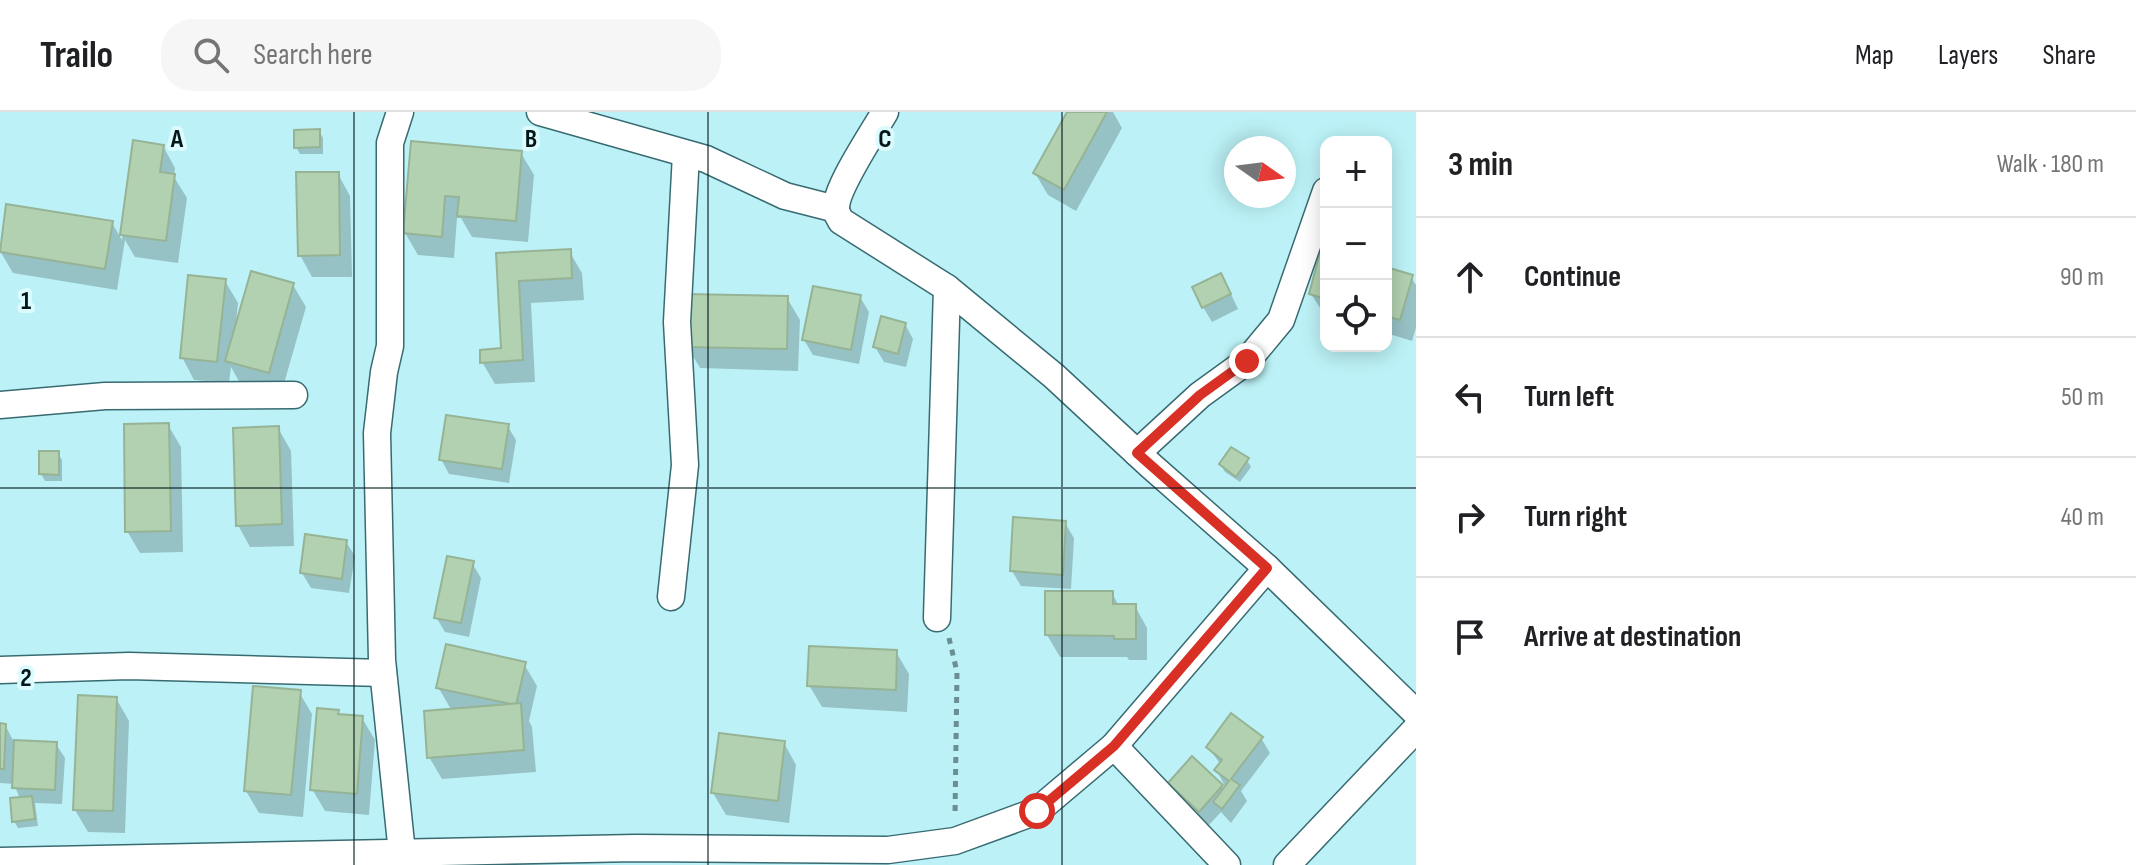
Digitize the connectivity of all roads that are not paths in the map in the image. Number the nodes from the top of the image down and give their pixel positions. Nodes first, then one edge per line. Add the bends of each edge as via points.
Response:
1 (400, 112) edge
2 (540, 112) edge
3 (885, 112) edge
4 (686, 154) junction
5 (1320, 208) edge
6 (836, 209) junction
7 (947, 288) junction
8 (294, 395) dead end
9 (0, 405) edge
10 (1137, 453) junction
11 (1267, 568) junction
12 (671, 597) dead end
13 (937, 618) road end
14 (0, 670) edge
15 (383, 673) junction
16 (1414, 712) edge
17 (1114, 746) junction
18 (402, 853) junction
19 (638, 857) edge
20 (468, 859) edge
21 (0, 861) edge
22 (191, 861) edge
23 (1227, 865) edge
24 (1287, 865) edge

1 - 15 street via 390,143 390,346 377,433
2 - 4 street
3 - 6 street via 855,161
4 - 6 street via 785,196
4 - 12 street via 677,322 685,465
5 - 10 street via 1281,320 1247,361 1200,395
6 - 7 street via 841,221 855,231
7 - 10 street
7 - 13 street
8 - 9 street via 105,396
10 - 11 street
11 - 16 street
11 - 17 street
14 - 15 street via 129,666
15 - 18 street
16 - 24 street
17 - 19 street via 1037,811 955,841 888,850
17 - 23 street
18 - 20 street
18 - 22 street
19 - 20 street
21 - 22 street

